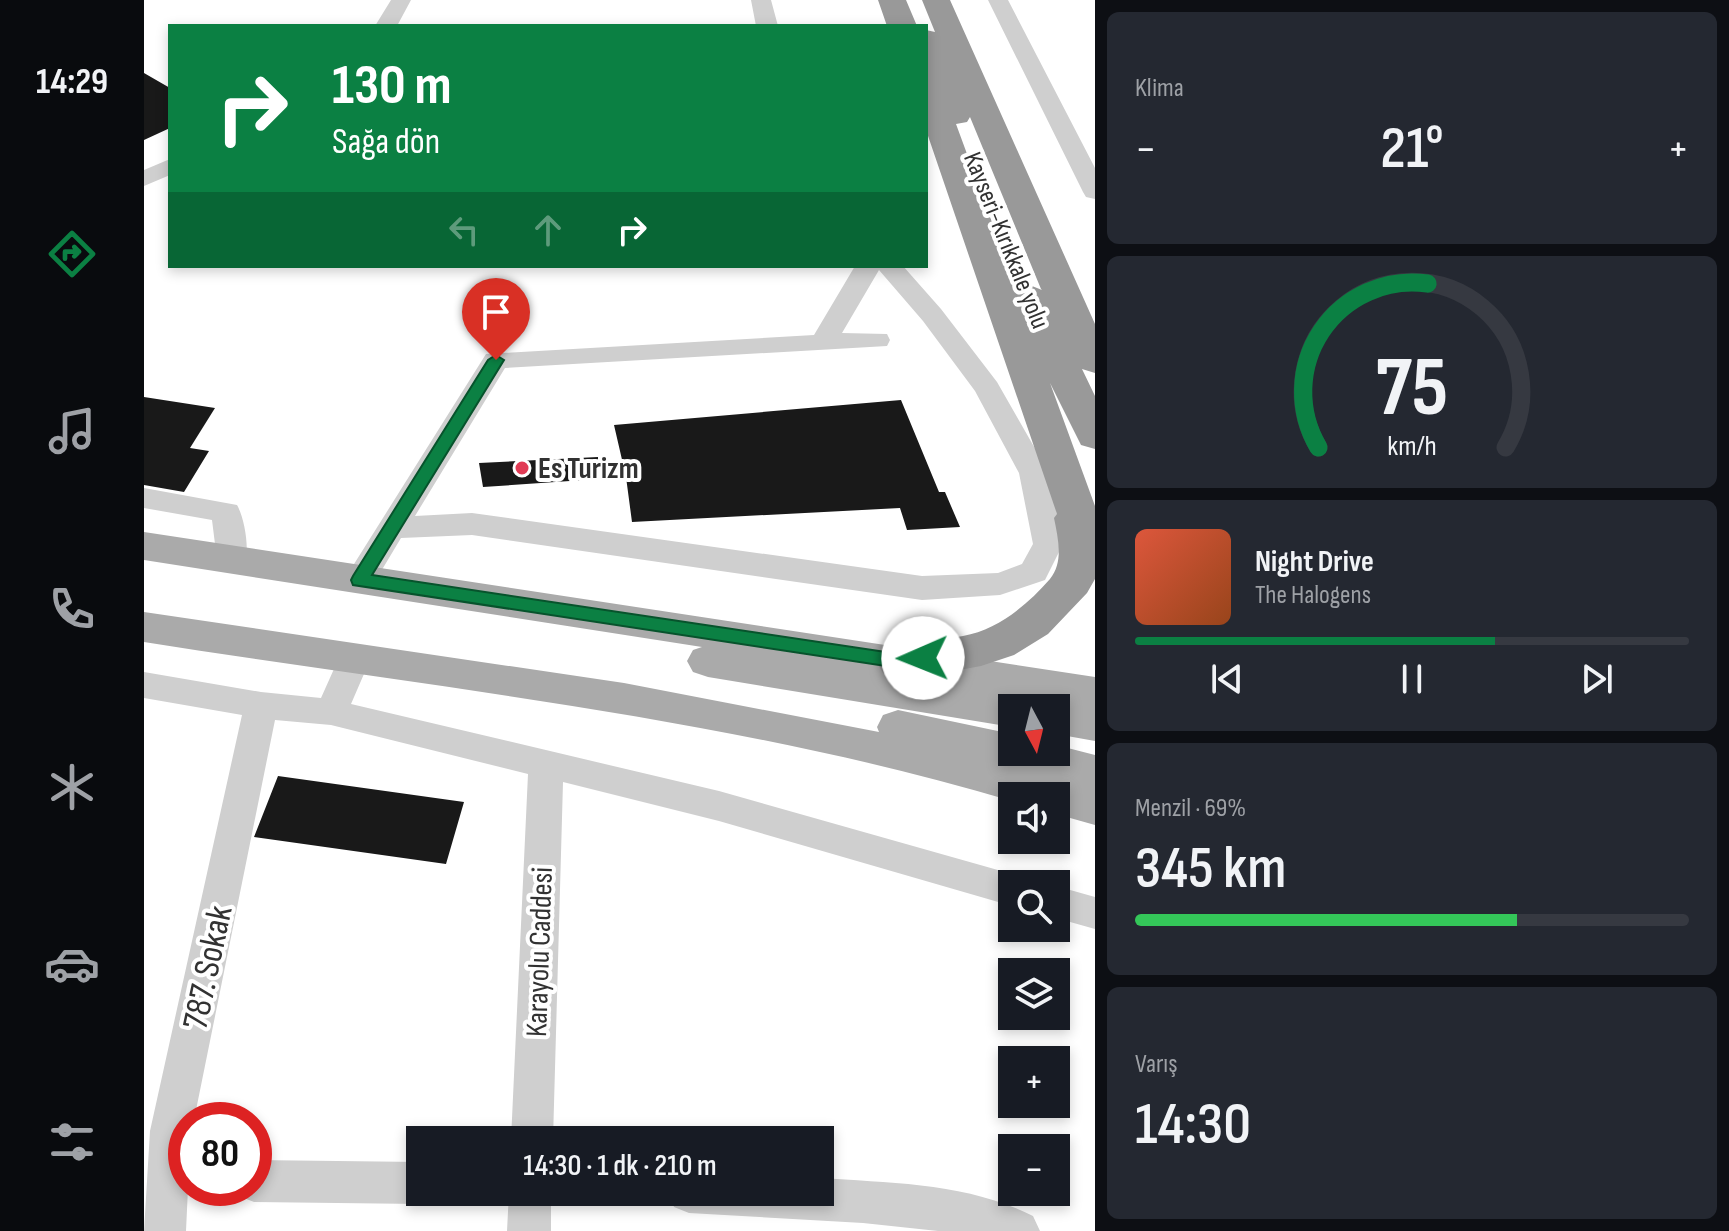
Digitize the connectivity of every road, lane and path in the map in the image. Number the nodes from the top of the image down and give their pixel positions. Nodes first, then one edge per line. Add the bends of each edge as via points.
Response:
1 (401, 0) edge
2 (761, 0) edge
3 (892, 0) edge
4 (910, 0) edge
5 (936, 0) edge
6 (955, 0) edge
7 (998, 0) edge
8 (387, 24) edge
9 (767, 24) edge
10 (901, 24) edge
11 (920, 24) edge
12 (928, 44) edge
13 (928, 93) edge
14 (1095, 135) edge
15 (1068, 136) junction
16 (168, 167) edge
17 (144, 179) edge
18 (1095, 192) edge
19 (867, 268) edge
20 (891, 268) edge
21 (1095, 301) edge
22 (877, 340) dead end
23 (823, 343) junction
24 (1095, 361) edge
25 (1095, 436) edge
26 (144, 498) edge
27 (1073, 503) junction
28 (392, 528) junction
29 (144, 546) edge
30 (1095, 554) edge
31 (232, 560) junction
32 (144, 573) edge
33 (360, 580) junction
34 (144, 604) edge
35 (144, 627) edge
36 (354, 660) junction
37 (899, 661) junction
38 (144, 685) edge
39 (1095, 693) edge
40 (261, 705) junction
41 (998, 708) edge
42 (331, 712) junction
43 (1070, 720) edge
44 (1095, 724) edge
45 (998, 747) edge
46 (546, 765) junction
47 (1070, 766) edge
48 (1095, 773) edge
49 (1095, 807) edge
50 (998, 886) edge
51 (1070, 906) edge
52 (1095, 913) edge
53 (533, 1126) edge
54 (272, 1181) edge
55 (406, 1183) edge
56 (166, 1189) edge
57 (834, 1202) edge
58 (530, 1206) edge
59 (164, 1231) edge
60 (529, 1231) edge
61 (1018, 1231) edge

1 - 8 street
2 - 9 street
3 - 10 highway
4 - 11 highway
5 - 24 highway, Kayseri-Kırıkkale yolu via 1053,276
6 - 21 highway
7 - 15 street
12 - 25 highway, Kayseri-Kırıkkale yolu via 1031,306
13 - 27 highway
14 - 15 street
15 - 18 street
16 - 17 street
19 - 23 street
20 - 28 street via 987,388 1034,473 1048,544 1034,572 1000,584 922,588 472,524
22 - 23 street
23 - 28 street via 496,360
26 - 31 street via 226,512
27 - 30 highway
27 - 37 highway via 1080,549 1077,573 1038,618 1016,637 971,653
28 - 33 street
29 - 31 main road
31 - 33 main road
32 - 41 main road
33 - 37 main road
34 - 45 main road
35 - 36 main road
36 - 42 street
36 - 49 main road via 833,738 1011,780
37 - 39 main road
38 - 40 street
40 - 42 street
40 - 56 street, 787. Sokak via 171,1131
42 - 46 street
43 - 44 main road
46 - 50 street via 719,806
46 - 53 street, Karayolu Caddesi
47 - 48 main road
51 - 52 street
54 - 55 street
56 - 59 street, 787. Sokak
57 - 61 street via 985,1216
58 - 60 street

